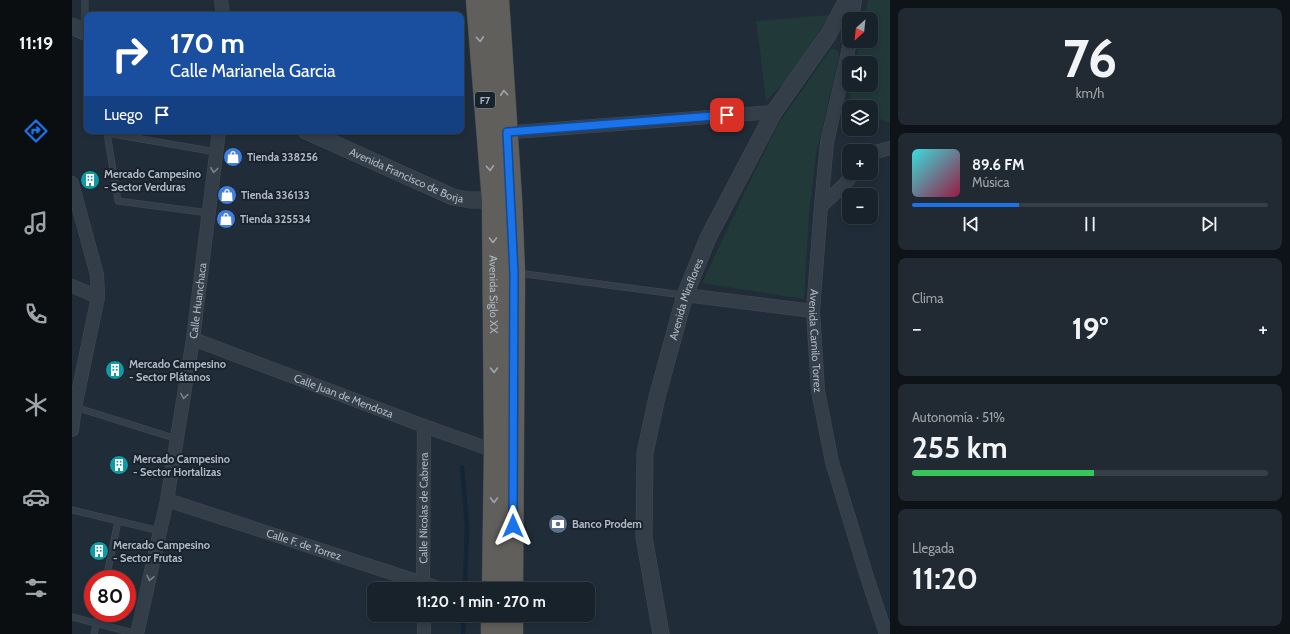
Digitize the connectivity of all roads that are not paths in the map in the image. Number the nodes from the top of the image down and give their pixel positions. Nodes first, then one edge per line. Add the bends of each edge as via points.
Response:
1 (85, 0) edge
2 (221, 0) edge
3 (477, 0) edge
4 (498, 0) edge
5 (847, 0) edge
6 (855, 0) edge
7 (223, 12) edge
8 (853, 12) edge
9 (81, 30) edge
10 (849, 48) edge
11 (774, 112) junction
12 (497, 133) junction
13 (107, 134) edge
14 (113, 134) edge
15 (218, 134) edge
16 (313, 134) edge
17 (890, 148) edge
18 (878, 151) edge
19 (216, 152) junction
20 (848, 180) edge
21 (72, 183) edge
22 (502, 200) junction
23 (821, 206) junction
24 (209, 213) junction
25 (514, 273) junction
26 (72, 286) edge
27 (685, 295) junction
28 (98, 297) junction
29 (813, 311) junction
30 (194, 339) junction
31 (75, 407) junction
32 (424, 426) junction
33 (72, 430) edge
34 (177, 439) junction
35 (495, 451) junction
36 (167, 500) junction
37 (72, 510) edge
38 (118, 521) junction
39 (160, 531) junction
40 (108, 570) edge
41 (411, 582) edge
42 (423, 582) edge
43 (492, 582) edge
44 (512, 582) edge
45 (72, 617) edge
46 (424, 622) edge
47 (492, 622) edge
48 (512, 622) edge
49 (96, 623) junction
50 (94, 634) edge
51 (137, 634) edge
52 (424, 634) edge
53 (492, 634) edge
54 (512, 634) edge
55 (661, 634) edge
56 (886, 634) edge

1 - 9 lane
2 - 7 street
3 -> 12 highway, Avenida Siglo XX / F7
12 -> 4 highway, Avenida Siglo XX / F7
5 - 11 street, Avenida Miraflores via 828,35
6 - 8 street
10 - 23 street, Avenida Camilo Torrez via 826,142
11 - 12 street
11 - 27 street, Avenida Miraflores via 708,238
12 - 22 highway, Avenida Siglo XX / F7
13 - 24 lane via 118,201
14 - 19 lane
15 - 19 street, Calle Huanchaca
16 - 22 street, Avenida Francisco de Borja via 453,197
17 - 18 street
19 -> 24 street, Calle Huanchaca
20 - 23 street
21 - 28 street via 97,275
22 - 25 highway, Avenida Siglo XX
22 -> 35 highway, Avenida Siglo XX
23 - 29 street, Avenida Camilo Torrez
24 - 30 street, Calle Huanchaca
25 - 27 lane
25 - 44 highway, Avenida Siglo XX
26 - 28 street
27 - 29 street
27 - 55 street, Avenida Miraflores via 657,397 645,453 644,537
28 - 31 street
29 - 56 street, Avenida Camilo Torrez via 818,391 832,462
30 - 32 street, Calle Juan de Mendoza
30 -> 34 street, Calle Huanchaca
31 - 33 street
31 - 34 lane
32 - 35 street, Calle Juan de Mendoza
32 - 42 street, Calle Nicolas de Cabrera
34 - 36 street, Calle Huanchaca
35 -> 43 highway, Avenida Siglo XX
36 - 39 street, Calle Huanchaca
36 - 41 street, Calle F. de Torrez
37 - 38 lane
38 - 39 lane
38 - 40 lane
39 -> 51 street, Calle Huanchaca
45 - 49 lane
46 - 52 street
47 - 53 highway
48 - 54 highway
49 - 50 lane
49 - 51 lane

